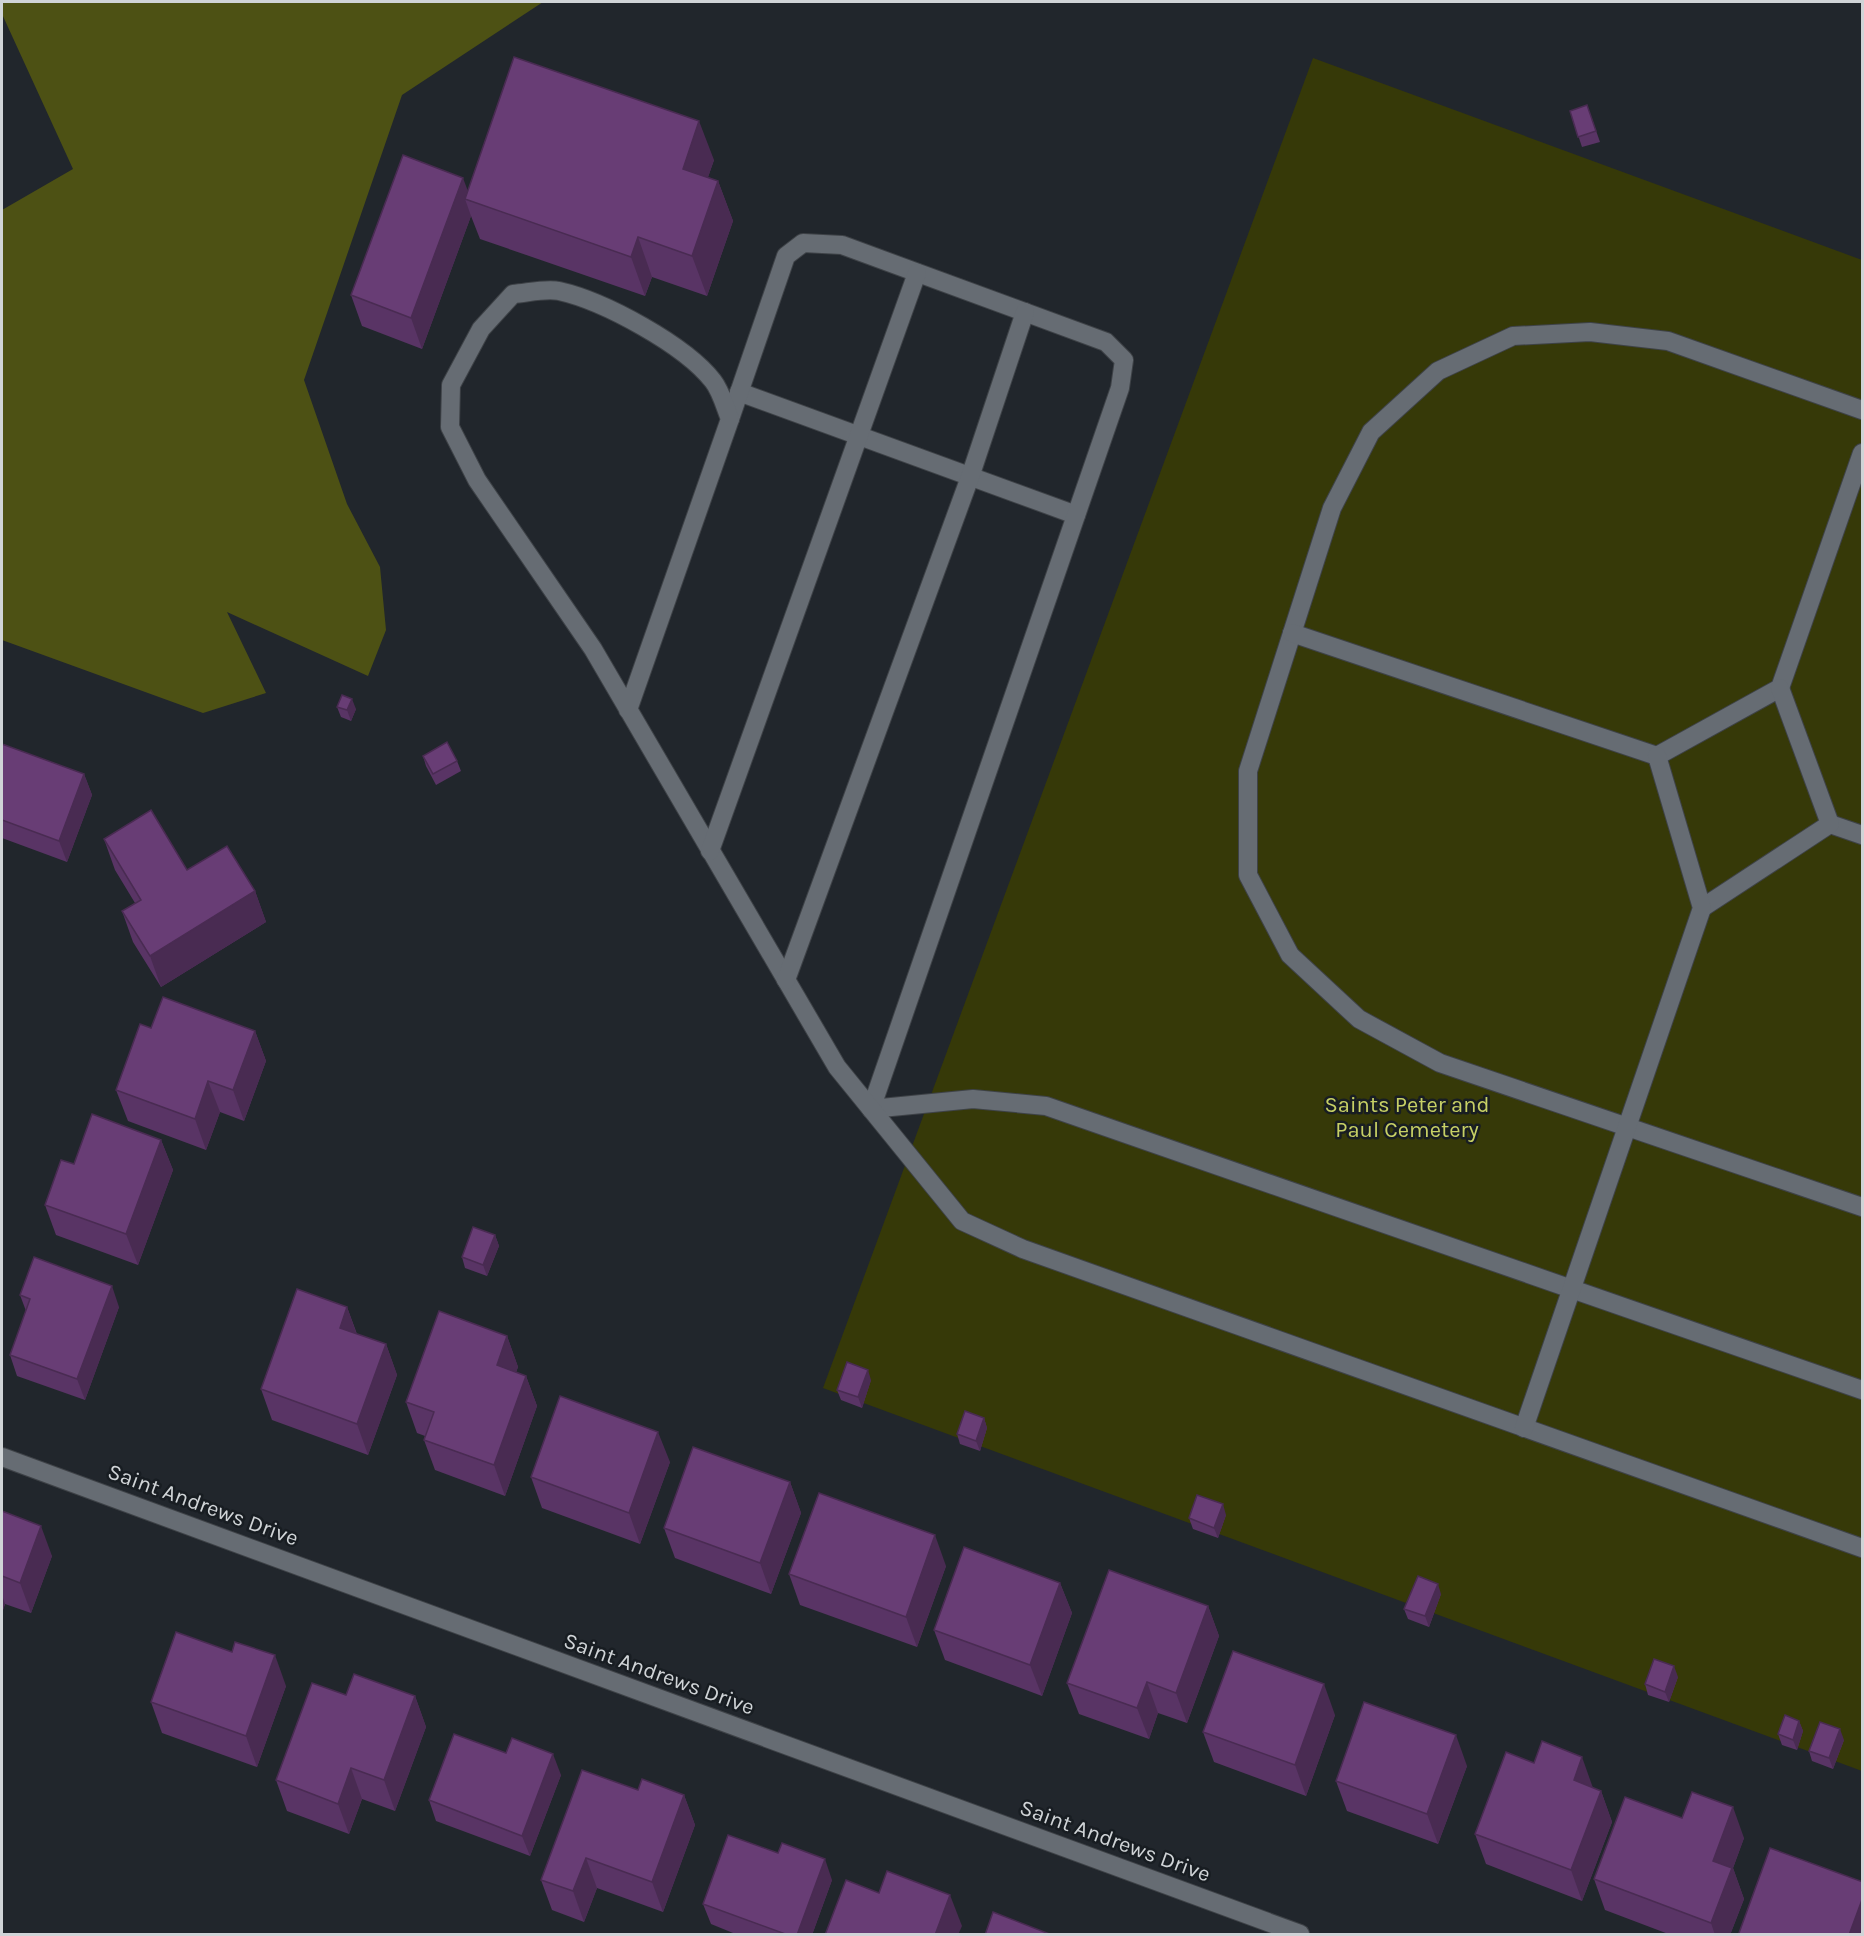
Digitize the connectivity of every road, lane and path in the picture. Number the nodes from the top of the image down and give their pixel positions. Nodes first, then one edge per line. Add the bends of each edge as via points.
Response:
1 (918, 273) junction
2 (1025, 312) junction
3 (739, 392) junction
4 (1863, 410) edge
5 (730, 419) junction
6 (860, 436) junction
7 (1863, 453) edge
8 (970, 477) junction
9 (1076, 516) junction
10 (1292, 633) junction
11 (1780, 688) junction
12 (628, 711) junction
13 (1656, 756) junction
14 (1830, 824) junction
15 (1863, 835) edge
16 (710, 850) junction
17 (1702, 908) junction
18 (786, 980) junction
19 (871, 1109) junction
20 (1627, 1127) junction
21 (1863, 1207) edge
22 (1572, 1289) junction
23 (1863, 1390) edge
24 (1524, 1428) junction
25 (2, 1457) edge
26 (1863, 1548) edge
27 (1300, 1935) edge

1 - 2 street
1 - 3 street via 842,245 803,243 786,256
1 - 6 street
2 - 8 street
2 - 9 street via 1106,342 1124,360 1120,388
3 - 5 street
3 - 6 street
4 - 10 street via 1668,341 1590,332 1513,336 1438,371 1371,432 1332,508
5 - 12 street
5 - 12 street via 715,383 690,358 618,314 558,290 513,294 481,329 451,385 450,427 477,480 593,649
6 - 8 street
6 - 16 street
7 - 11 street
8 - 9 street
8 - 18 street
9 - 19 street
10 - 13 street
10 - 20 street via 1248,771 1248,875 1290,955 1359,1019 1440,1063
11 - 13 street
11 - 14 street
12 - 16 street
13 - 17 street
14 - 15 street
14 - 17 street
16 - 18 street
17 - 20 street
18 - 19 street via 837,1067
19 - 22 street via 973,1099 1046,1106
19 - 24 street via 962,1221 1023,1249
20 - 21 street
20 - 22 street
22 - 23 street
22 - 24 street
24 - 26 street
25 - 27 street, Saint Andrews Drive

